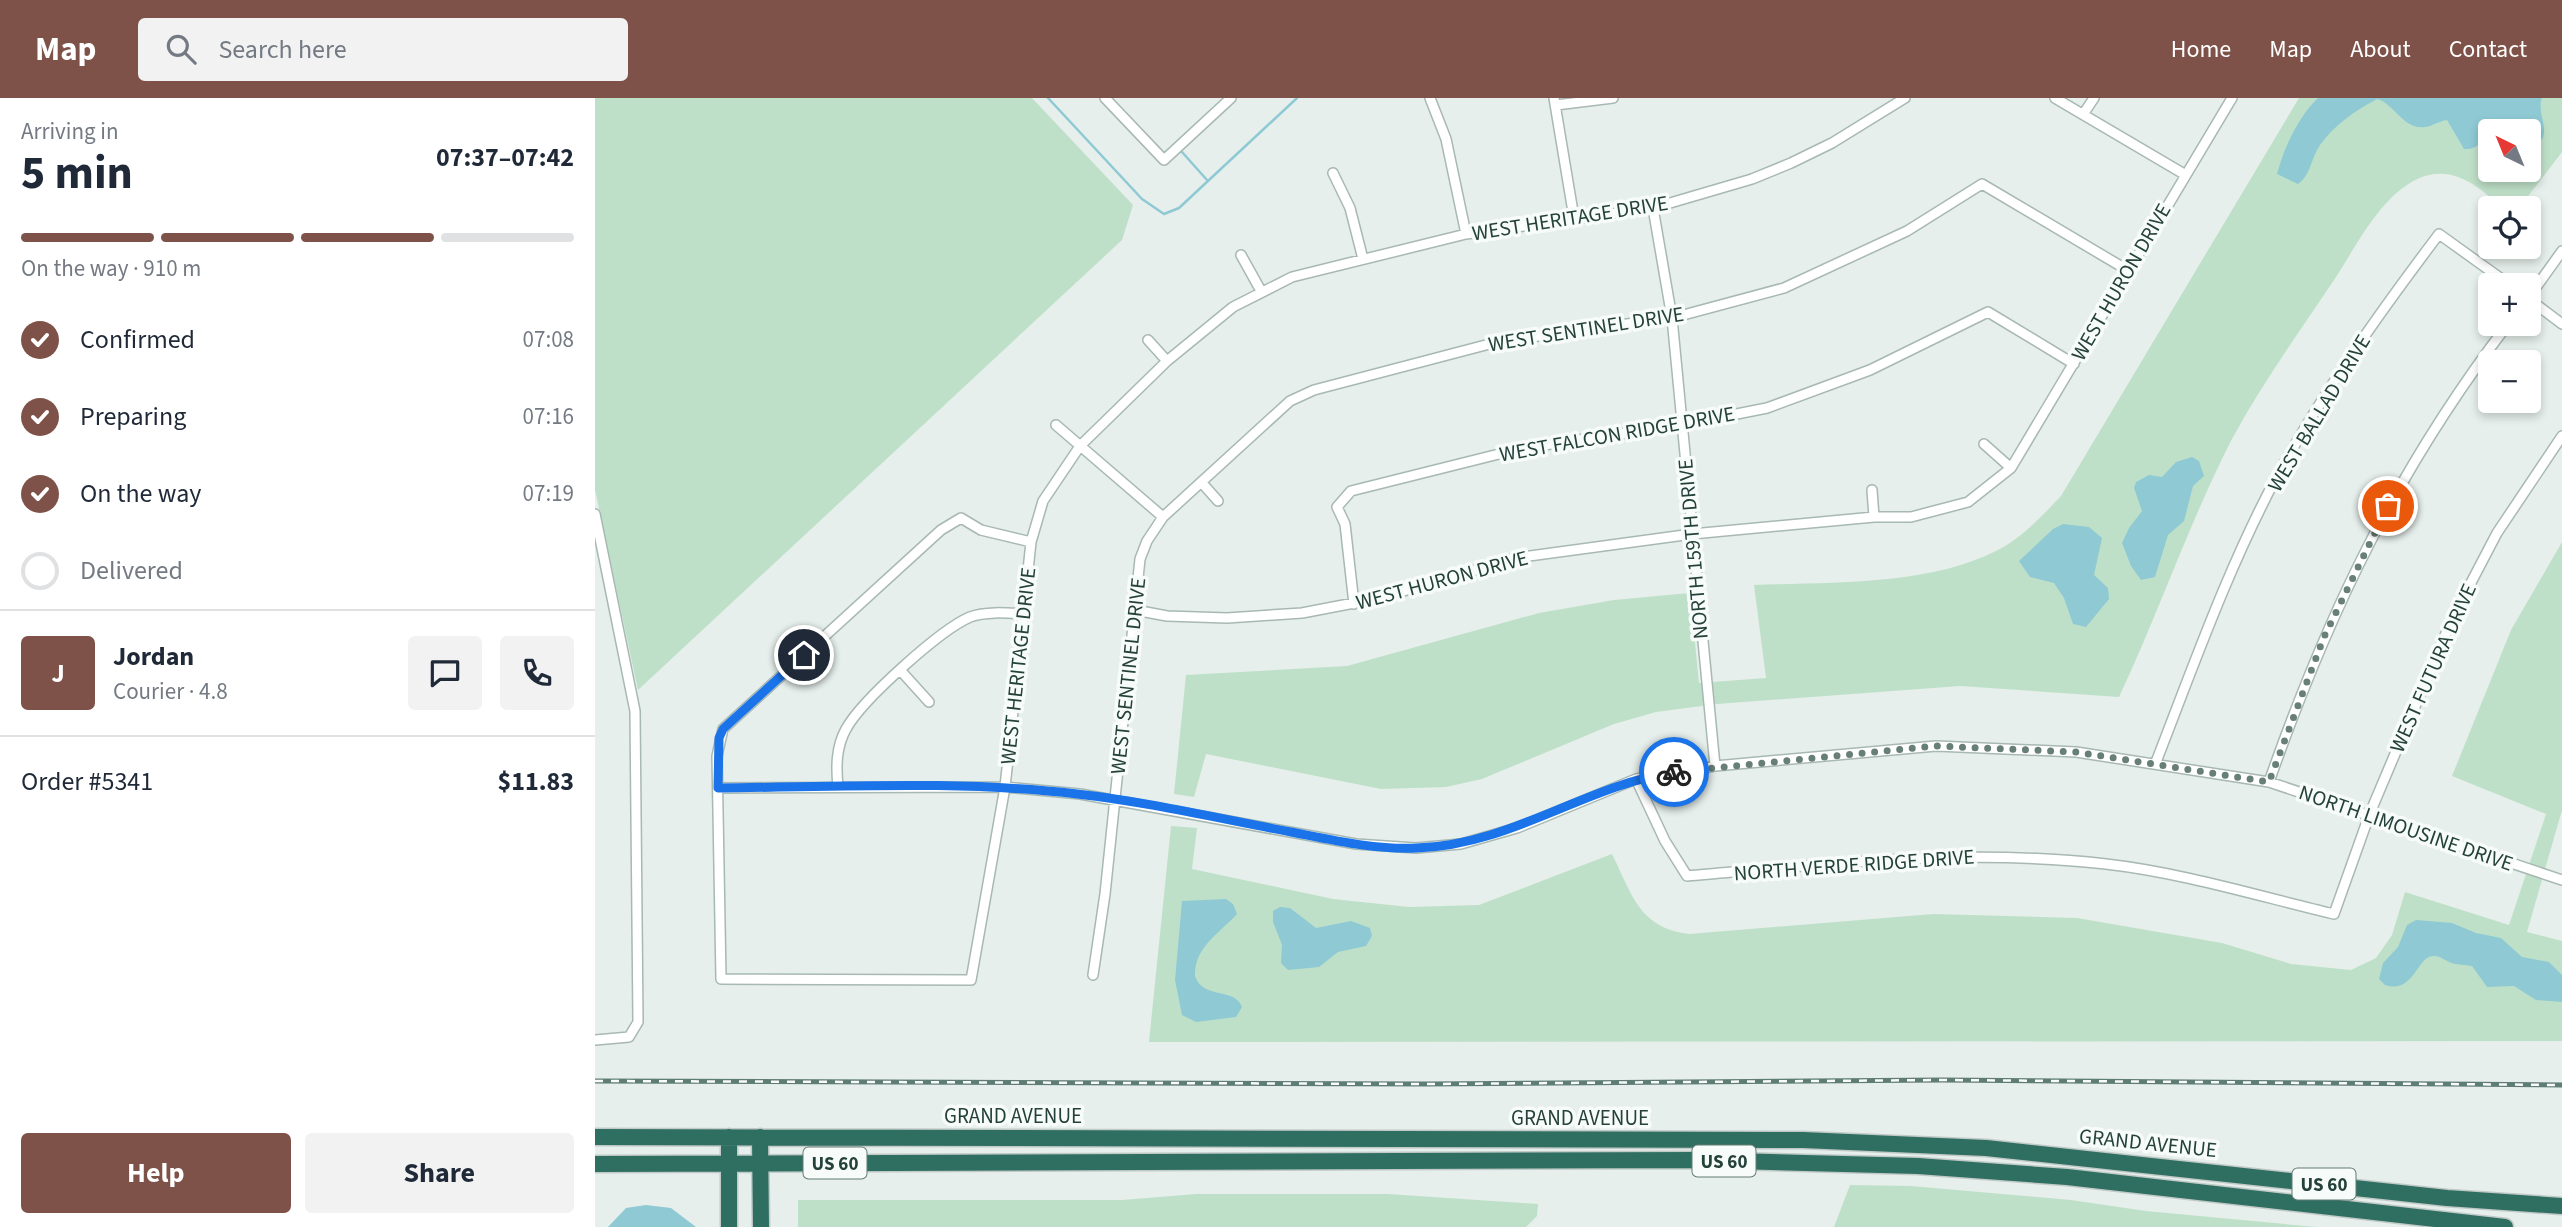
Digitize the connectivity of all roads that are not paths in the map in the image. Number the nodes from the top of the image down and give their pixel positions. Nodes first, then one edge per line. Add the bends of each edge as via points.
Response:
1 (1105, 98) edge
2 (1430, 98) edge
3 (1613, 98) edge
4 (1905, 98) edge
5 (2055, 98) edge
6 (2095, 98) edge
7 (2232, 98) edge
8 (1228, 99) edge
9 (1555, 102) edge
10 (2084, 113) junction
11 (1333, 173) dead end
12 (2184, 174) junction
13 (1653, 208) junction
14 (1574, 218) junction
15 (1466, 234) junction
16 (2562, 251) edge
17 (1241, 255) dead end
18 (1363, 259) junction
19 (2129, 271) junction
20 (2493, 273) edge
21 (2541, 281) edge
22 (1261, 291) junction
23 (2541, 307) edge
24 (1672, 318) junction
25 (2562, 324) edge
26 (2499, 336) edge
27 (1148, 340) dead end
28 (1167, 361) junction
29 (2074, 364) junction
30 (1056, 425) dead end
31 (1681, 425) junction
32 (2562, 436) edge
33 (1984, 444) dead end
34 (1080, 446) junction
35 (2011, 468) junction
36 (1202, 483) junction
37 (1872, 490) dead end
38 (1218, 501) dead end
39 (595, 514) edge
40 (1163, 517) junction
41 (1874, 517) junction
42 (1692, 534) junction
43 (1031, 542) junction
44 (1354, 604) junction
45 (1135, 610) junction
46 (1024, 614) junction
47 (901, 671) junction
48 (929, 702) dead end
49 (2156, 762) junction
50 (1715, 766) junction
51 (1636, 779) junction
52 (2269, 782) junction
53 (838, 787) junction
54 (1005, 787) junction
55 (718, 788) junction
56 (1115, 800) junction
57 (2370, 813) junction
58 (2562, 880) edge
59 (2334, 914) joint
60 (1093, 975) dead end
61 (595, 1040) edge
62 (595, 1137) edge
63 (729, 1137) junction
64 (760, 1137) junction
65 (595, 1164) edge
66 (729, 1164) junction
67 (761, 1164) junction
68 (2562, 1206) edge
69 (2467, 1225) edge
70 (729, 1227) edge
71 (761, 1227) edge
72 (2505, 1227) edge

1 - 8 street via 1164,160
2 - 15 street via 1445,139
3 - 9 street
4 - 13 street, WEST HERITAGE DRIVE via 1832,144 1791,163
5 - 10 street
6 - 10 street
7 - 12 street, WEST HURON DRIVE
9 - 14 street
10 - 12 street
11 - 18 street via 1348,202
12 - 19 street, WEST HURON DRIVE
13 - 14 street, WEST HERITAGE DRIVE
13 - 24 street, NORTH 159TH DRIVE
14 - 15 street, WEST HERITAGE DRIVE
15 - 18 street, WEST HERITAGE DRIVE
16 - 21 street
17 - 22 street
18 - 22 street, WEST HERITAGE DRIVE via 1292,277
19 - 24 street, WEST SENTINEL DRIVE via 1982,184 1907,231 1784,288
19 - 29 street, WEST HURON DRIVE
20 - 49 street, WEST BALLAD DRIVE via 2439,234 2390,299 2329,388 2274,481
22 - 28 street, WEST HERITAGE DRIVE via 1233,307
23 - 25 street
24 - 31 street, NORTH 159TH DRIVE
24 - 36 street, WEST SENTINEL DRIVE via 1501,341 1314,390 1280,409
26 - 52 street via 2445,412 2375,527 2324,637
27 - 28 street
28 - 34 street, WEST HERITAGE DRIVE
29 - 31 street, WEST FALCON RIDGE DRIVE via 1988,312 1870,370 1767,408
29 - 35 street, WEST HURON DRIVE
30 - 34 street
31 - 42 street, NORTH 159TH DRIVE
31 - 44 street, WEST FALCON RIDGE DRIVE via 1523,448 1351,491 1337,507 1345,524
32 - 57 street, WEST FUTURA DRIVE via 2472,579
33 - 35 street
34 - 40 street
34 - 43 street, WEST HERITAGE DRIVE via 1044,501
35 - 41 street, WEST HURON DRIVE via 1968,502 1911,517
36 - 38 street
36 - 40 street, WEST SENTINEL DRIVE
37 - 41 street
39 - 61 street via 635,711 638,1022 629,1037
40 - 45 street, WEST SENTINEL DRIVE via 1140,559
41 - 42 street, WEST HURON DRIVE
42 - 44 street, WEST HURON DRIVE via 1515,558
42 - 50 street, NORTH 159TH DRIVE
43 - 46 street, WEST HERITAGE DRIVE
43 - 55 street via 981,530 961,518 941,530 723,729
44 - 45 street, WEST HURON DRIVE via 1227,618
45 - 56 street, WEST SENTINEL DRIVE
46 - 47 street via 972,616 940,635
46 - 54 street, WEST HERITAGE DRIVE
47 - 48 street
47 - 53 street via 846,729 836,766
49 - 50 street, NORTH LIMOUSINE DRIVE via 2076,752 1936,746
49 - 52 street, NORTH LIMOUSINE DRIVE
50 - 51 street, NORTH LIMOUSINE DRIVE
51 - 56 street, NORTH LIMOUSINE DRIVE via 1517,828 1461,844 1416,848 1356,844
51 - 59 street, NORTH VERDE RIDGE DRIVE via 1687,876 1926,856 2015,857 2107,864 2231,886
52 - 57 street, NORTH LIMOUSINE DRIVE
53 - 54 street, NORTH LIMOUSINE DRIVE
53 - 55 street, NORTH LIMOUSINE DRIVE
54 - 55 street, WEST HERITAGE DRIVE via 971,980 721,979
54 - 56 street, NORTH LIMOUSINE DRIVE
56 - 60 street, WEST SENTINEL DRIVE
57 - 58 street, NORTH LIMOUSINE DRIVE
57 - 59 street, WEST FUTURA DRIVE
62 - 63 highway, GRAND AVENUE / US 60
63 - 64 highway, GRAND AVENUE / US 60
63 - 66 highway
64 - 67 highway
64 - 68 highway, GRAND AVENUE / US 60 via 1931,1144
65 - 66 highway, GRAND AVENUE / US 60
66 - 67 highway, GRAND AVENUE / US 60
66 - 70 highway
67 - 69 highway, GRAND AVENUE / US 60 via 1830,1163 2067,1177
67 - 71 highway
69 - 72 highway, GRAND AVENUE / US 60

